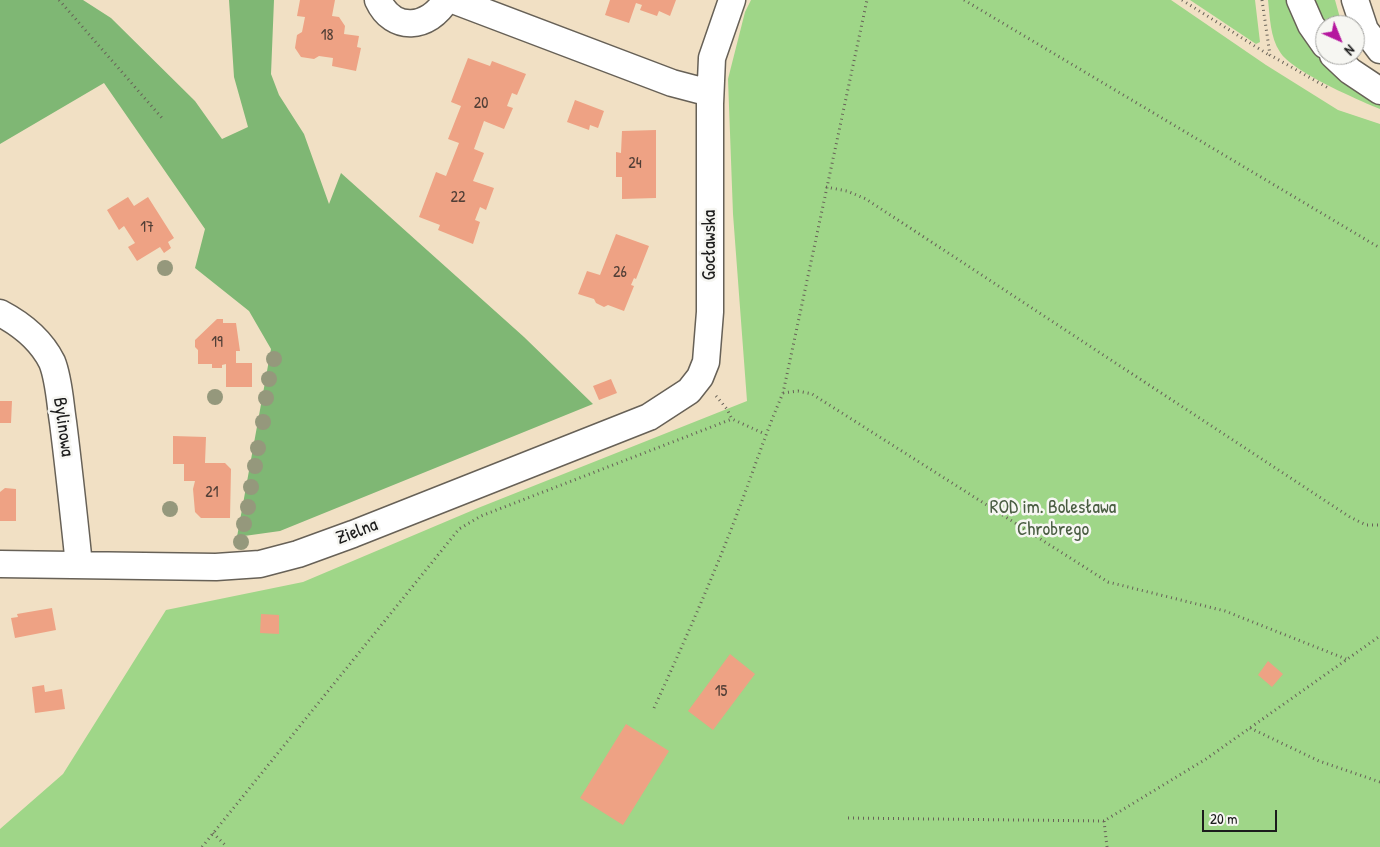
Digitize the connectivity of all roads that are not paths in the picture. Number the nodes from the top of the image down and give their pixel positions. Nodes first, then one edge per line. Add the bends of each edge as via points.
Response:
1 (378, 0) edge
2 (446, 0) edge
3 (453, 0) edge
4 (732, 0) edge
5 (1300, 0) edge
6 (1355, 0) edge
7 (1315, 30) edge
8 (1380, 50) edge
9 (1344, 65) edge
10 (1380, 91) edge
11 (710, 93) junction
12 (0, 314) edge
13 (689, 391) joint
14 (0, 564) edge
15 (79, 565) junction

1 - 2 street via 392,18 406,24 432,18
3 - 11 street via 672,84
4 - 11 street, Gocławska via 712,58
5 - 7 street
6 - 8 street via 1365,30
9 - 10 street
11 - 13 street, Gocławska via 710,312 706,362
12 - 15 street, Bylinowa via 18,322 36,339 52,362 66,447
13 - 15 street, Zielna via 649,417 298,554 260,564 216,567
14 - 15 street, Zielna

